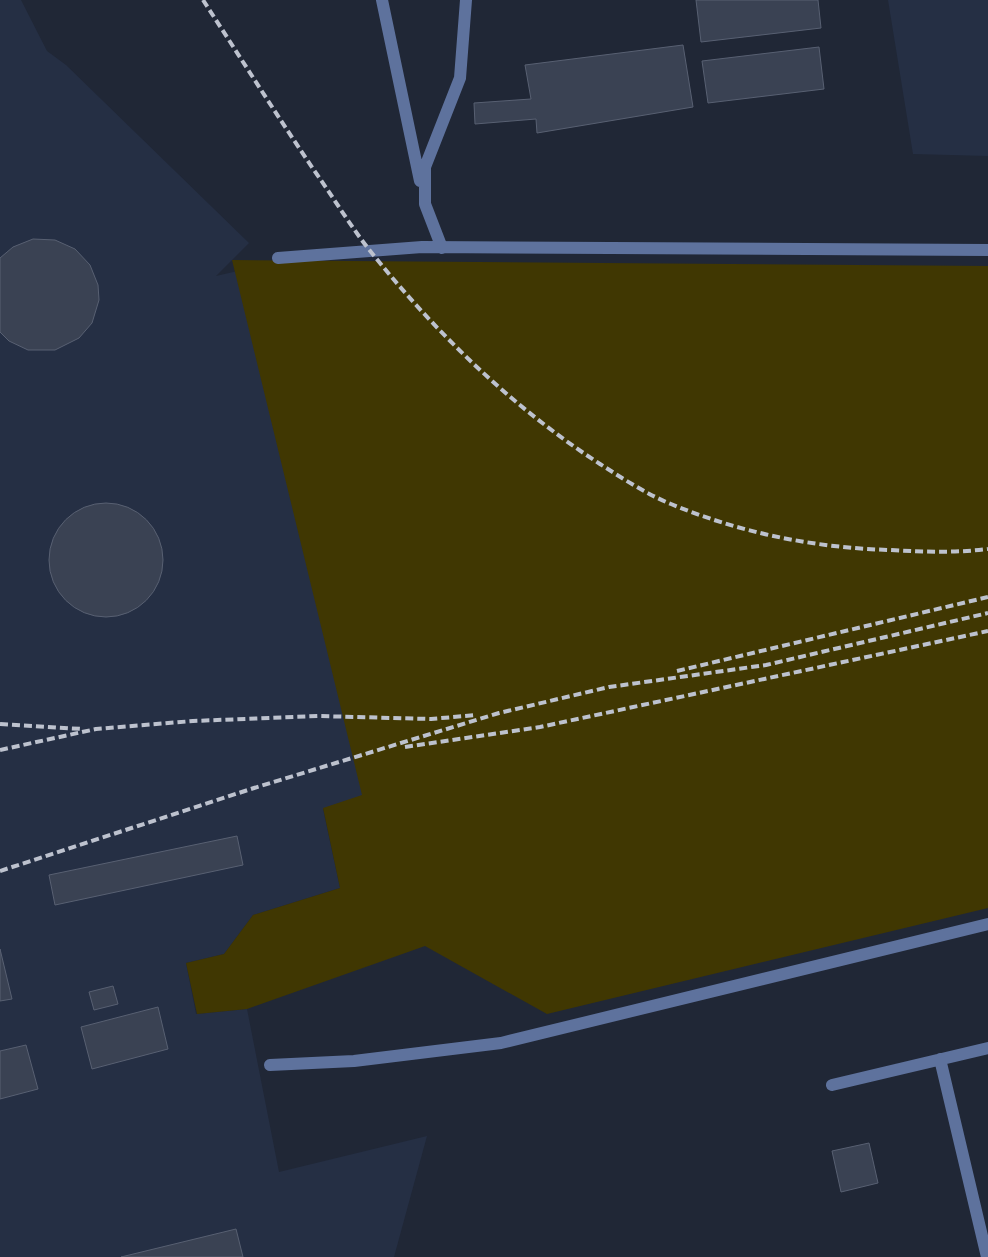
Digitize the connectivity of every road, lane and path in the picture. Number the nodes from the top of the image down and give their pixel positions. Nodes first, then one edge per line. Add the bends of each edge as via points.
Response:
1 (382, 0) edge
2 (466, 0) edge
3 (425, 204) junction
4 (442, 248) junction
5 (988, 250) edge
6 (278, 258) dead end
7 (988, 924) edge
8 (988, 1048) edge
9 (940, 1059) junction
10 (270, 1065) dead end
11 (832, 1085) dead end
12 (987, 1257) edge

1 - 3 street
2 - 3 street via 460,78 425,167
3 - 4 street
4 - 5 street
4 - 6 street
7 - 10 street via 501,1043 354,1061
8 - 9 street
9 - 11 street
9 - 12 street

